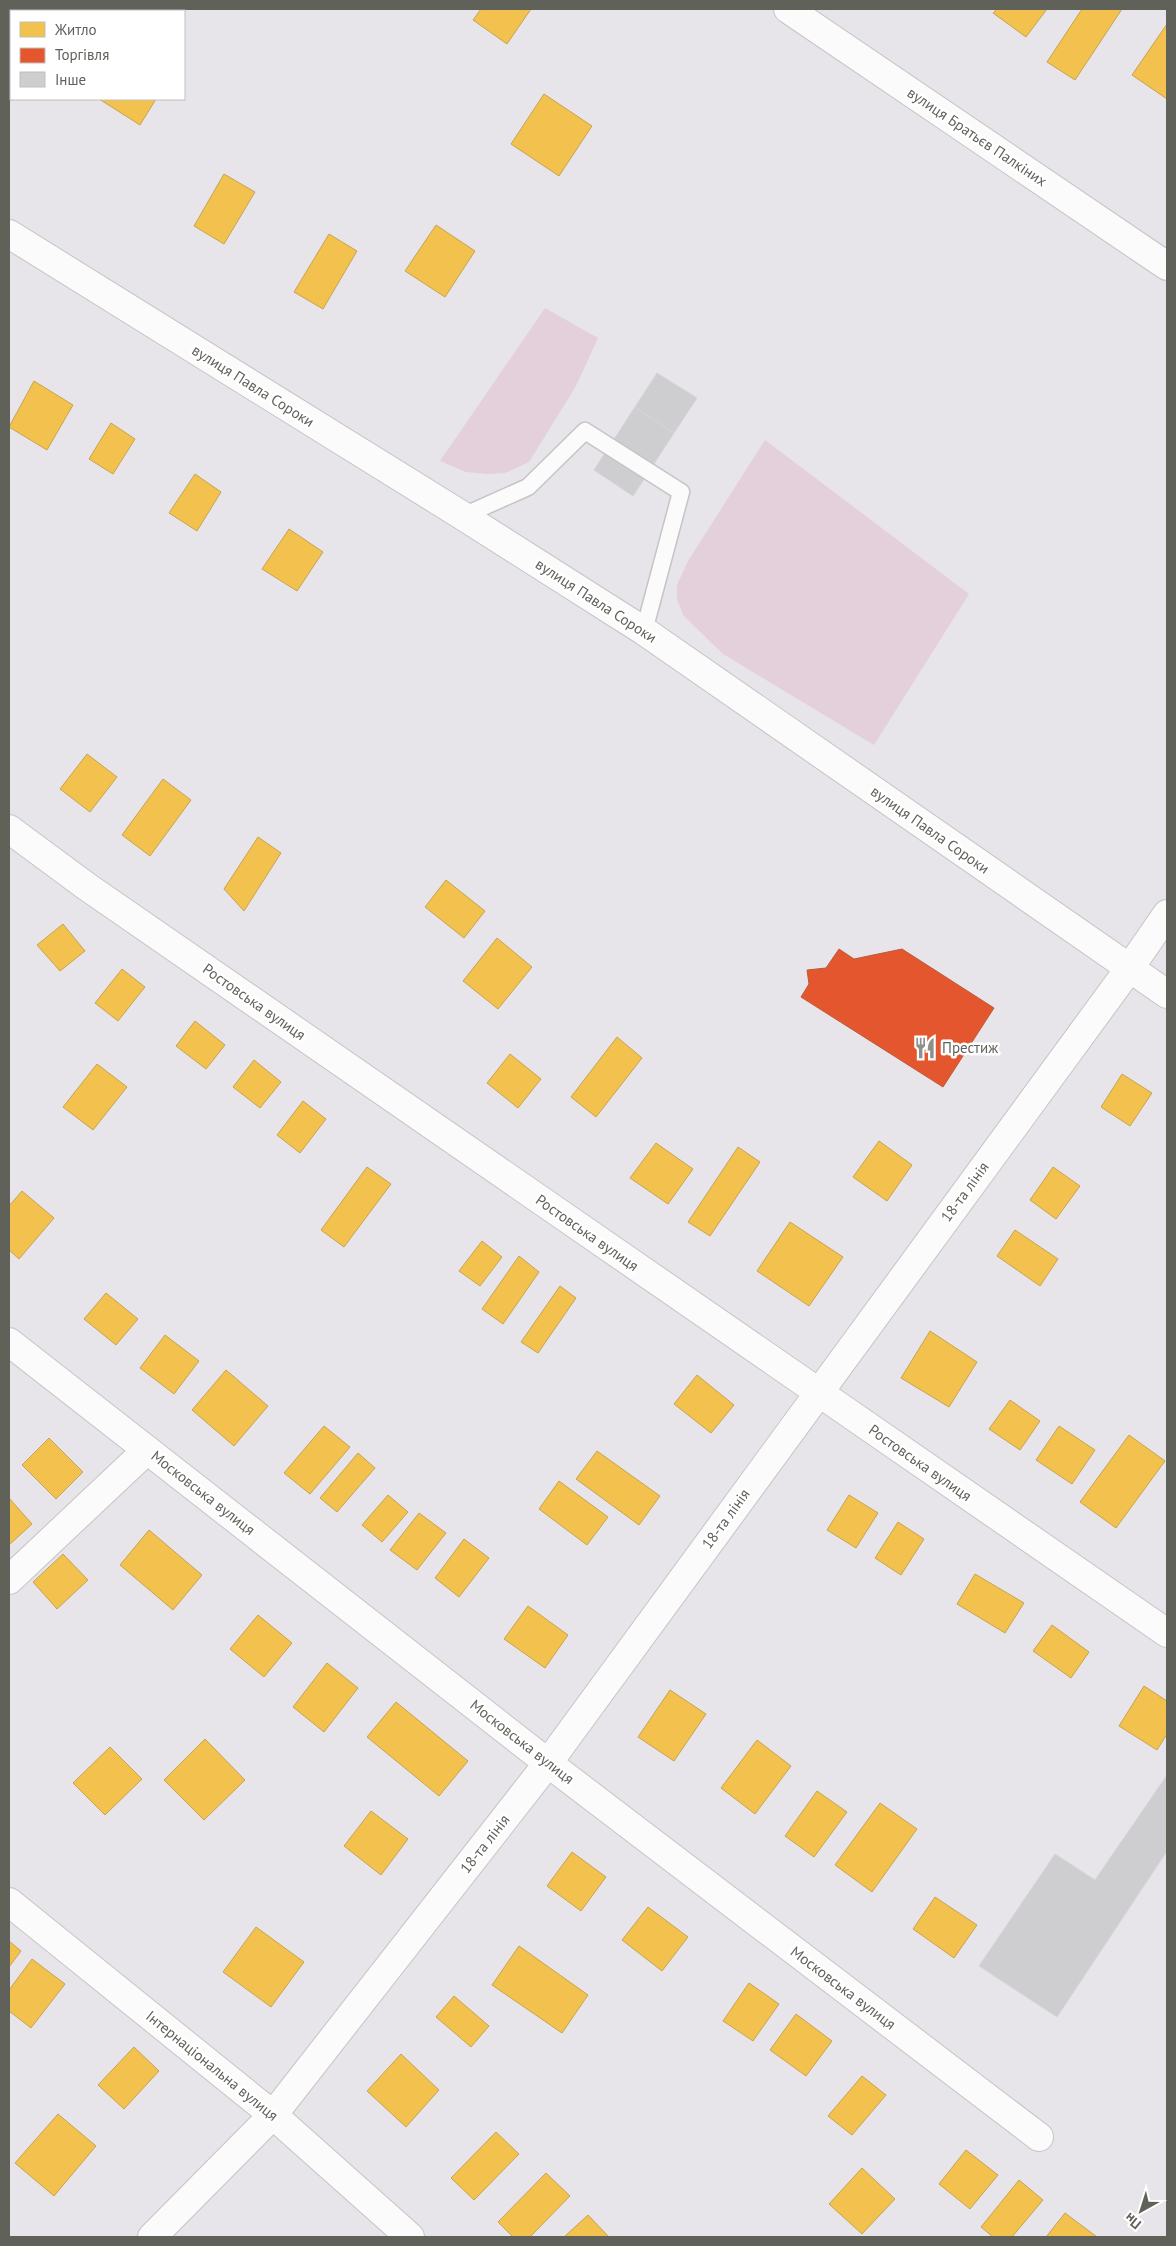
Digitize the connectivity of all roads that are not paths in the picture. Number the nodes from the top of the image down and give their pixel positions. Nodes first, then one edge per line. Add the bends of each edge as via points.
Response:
1 (788, 9) edge
2 (9, 234) edge
3 (1167, 266) edge
4 (464, 516) junction
5 (644, 631) junction
6 (9, 829) edge
7 (1167, 914) edge
8 (1129, 969) junction
9 (1167, 994) edge
10 (9, 1342) edge
11 (818, 1393) junction
12 (147, 1450) junction
13 (9, 1580) edge
14 (1167, 1633) edge
15 (548, 1764) junction
16 (9, 1902) edge
17 (273, 2115) junction
18 (1039, 2137) dead end
19 (152, 2237) edge
20 (410, 2237) edge

1 - 3 street, вулиця Братьєв Палкіних
2 - 4 street, вулиця Павла Сороки
4 - 5 street, вулиця Павла Сороки
4 - 5 lane via 528,487 585,431 680,492
5 - 8 street, вулиця Павла Сороки
6 - 11 street, Ростовська вулиця via 86,886
7 - 8 street, 18-та лінія
8 - 9 street, вулиця Павла Сороки
8 - 11 street, 18-та лінія
10 - 12 street, Московська вулиця
11 - 14 street, Ростовська вулиця
11 - 15 street, 18-та лінія
12 - 13 street
12 - 15 street, Московська вулиця
15 - 17 street, 18-та лінія
15 - 18 street, Московська вулиця
16 - 17 street, Інтернаціональна вулиця
17 - 19 street, 18-та лінія
17 - 20 street, Інтернаціональна вулиця

